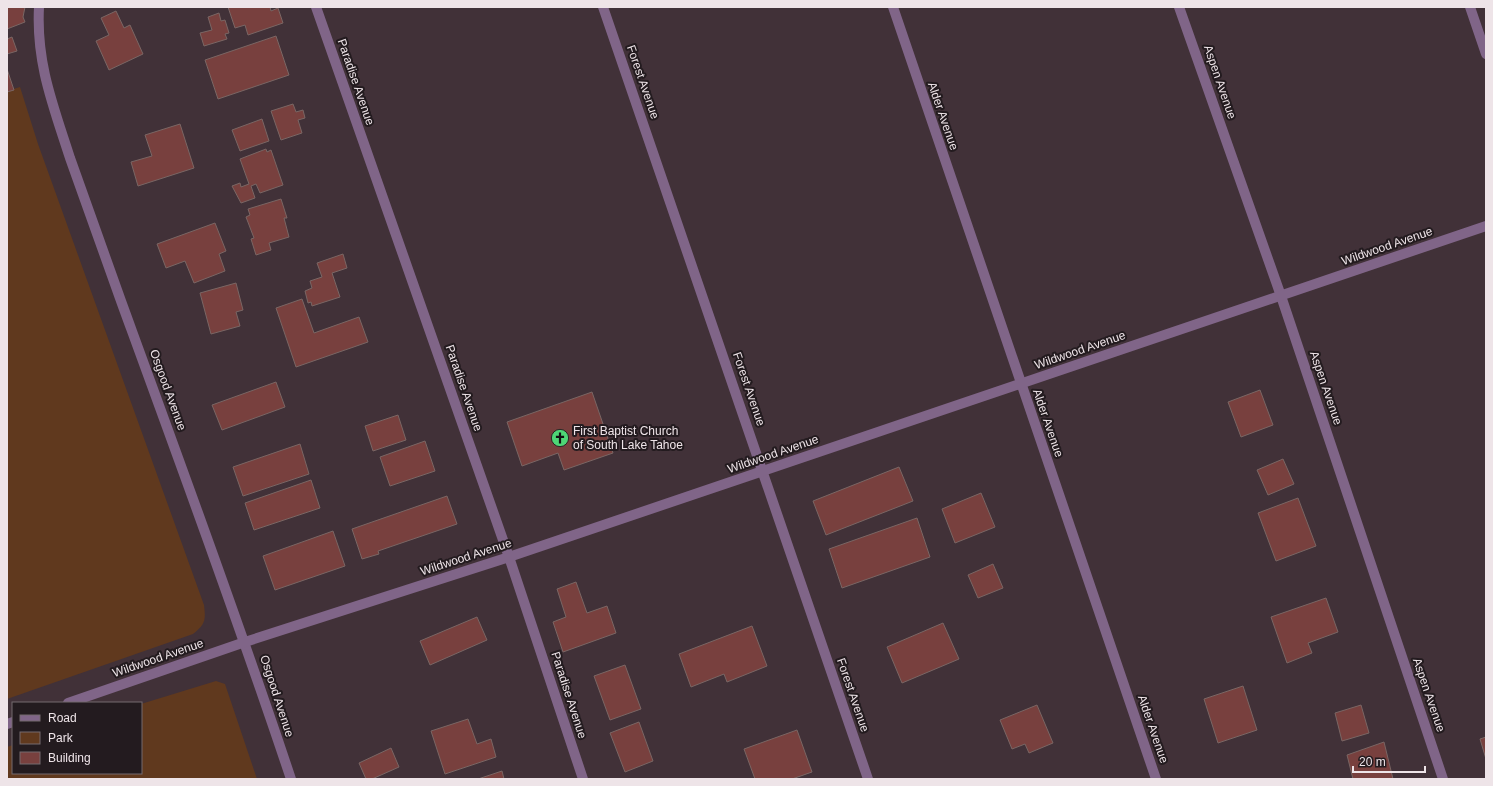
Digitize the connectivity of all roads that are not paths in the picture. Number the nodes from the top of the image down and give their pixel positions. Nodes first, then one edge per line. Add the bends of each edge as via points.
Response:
1 (38, 7) edge
2 (316, 7) edge
3 (603, 7) edge
4 (893, 7) edge
5 (1179, 7) edge
6 (1470, 7) edge
7 (1486, 54) edge
8 (1486, 226) edge
9 (1281, 296) junction
10 (1020, 384) junction
11 (763, 471) junction
12 (509, 557) junction
13 (245, 642) junction
14 (71, 702) edge
15 (291, 779) edge
16 (583, 779) edge
17 (868, 779) edge
18 (1156, 779) edge
19 (1443, 779) edge

1 - 13 street, Osgood Avenue via 39,50 52,104
2 - 12 street, Paradise Avenue
3 - 11 street, Forest Avenue
4 - 10 street, Alder Avenue
5 - 9 street, Aspen Avenue
6 - 7 street
8 - 9 street, Wildwood Avenue
9 - 10 street, Wildwood Avenue
9 - 19 street, Aspen Avenue
10 - 11 street, Wildwood Avenue
10 - 18 street, Alder Avenue
11 - 12 street, Wildwood Avenue
11 - 17 street, Forest Avenue
12 - 13 street, Wildwood Avenue
12 - 16 street, Paradise Avenue
13 - 14 street, Wildwood Avenue
13 - 15 street, Osgood Avenue

